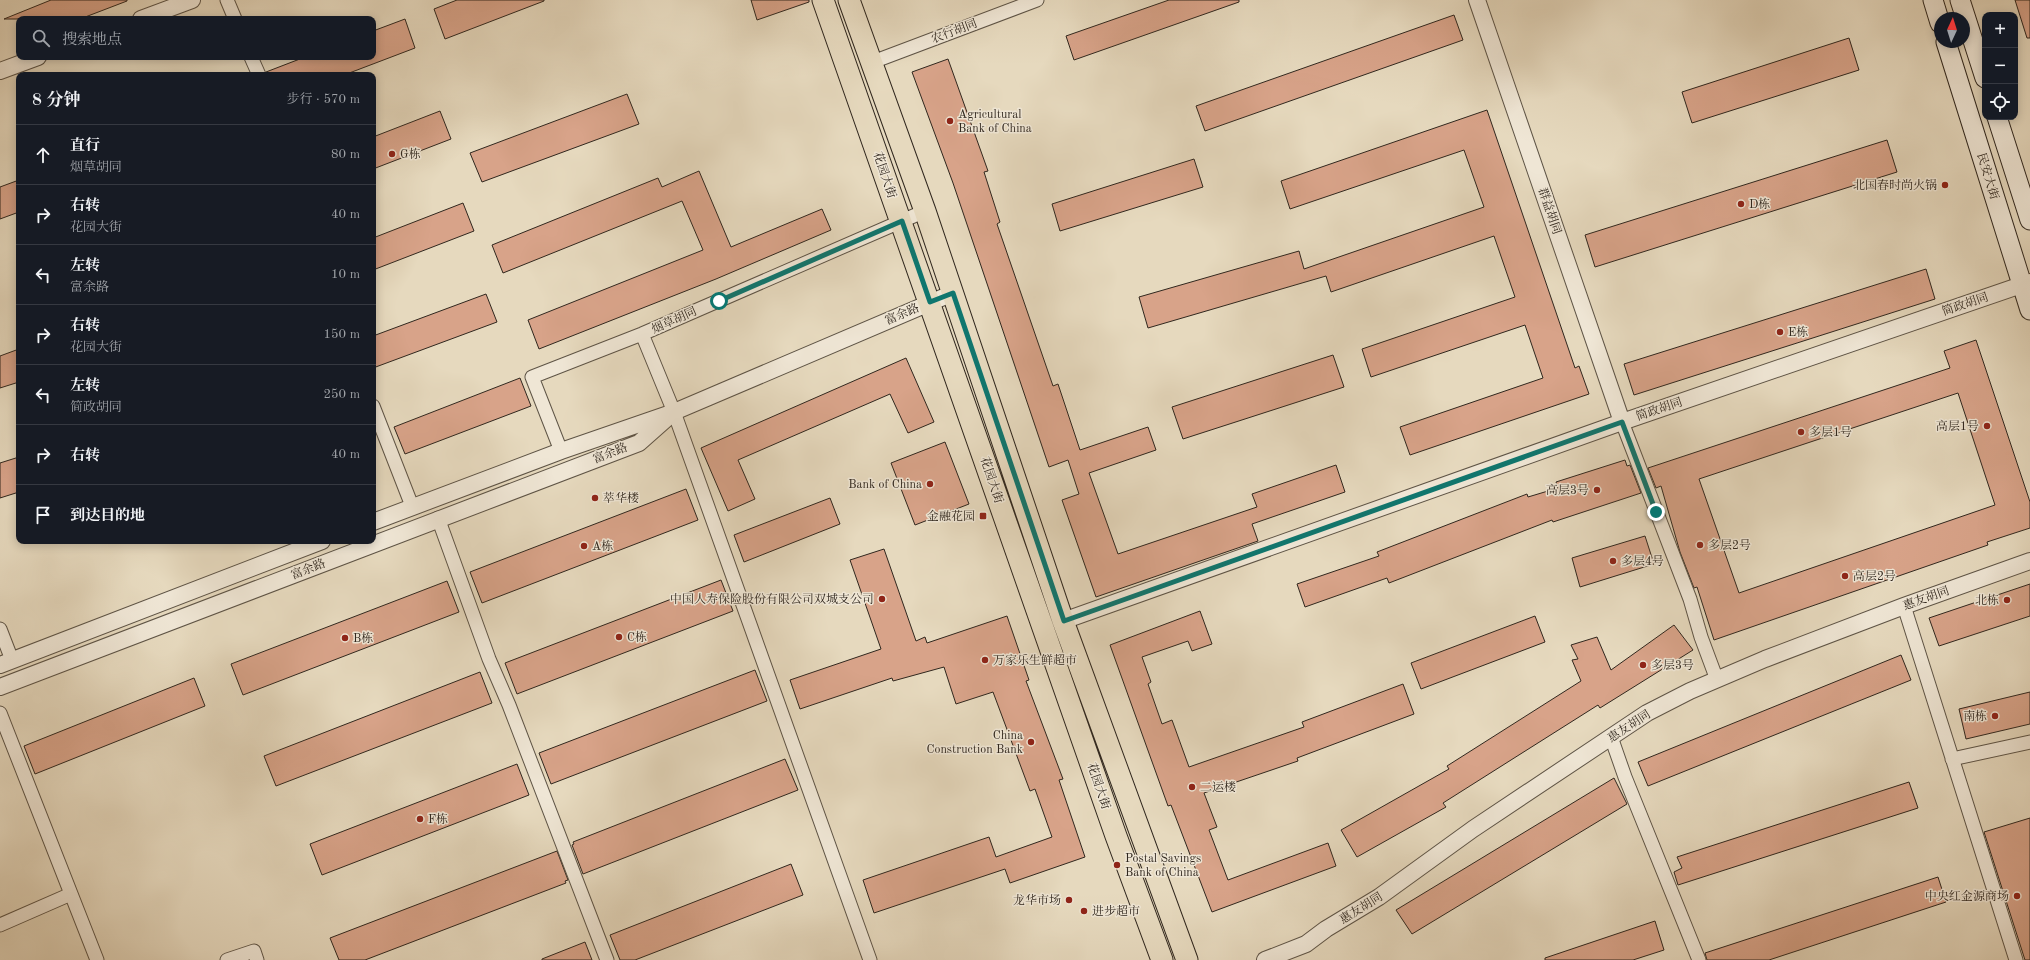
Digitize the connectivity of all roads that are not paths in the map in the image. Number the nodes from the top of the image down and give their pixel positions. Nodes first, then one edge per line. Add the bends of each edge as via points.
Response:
1 (192, 0) edge
2 (227, 0) edge
3 (823, 0) edge
4 (849, 0) edge
5 (1037, 0) edge
6 (1477, 0) edge
7 (1933, 0) edge
8 (1960, 0) edge
9 (1937, 12) edge
10 (149, 16) edge
11 (234, 16) edge
12 (1948, 48) edge
13 (30, 60) edge
14 (252, 60) edge
15 (870, 63) junction
16 (1982, 69) edge
17 (0, 71) edge
18 (258, 72) edge
19 (1998, 120) edge
20 (925, 211) junction
21 (2030, 220) edge
22 (902, 221) junction
23 (2026, 283) edge
24 (953, 293) junction
25 (930, 302) junction
26 (2030, 310) edge
27 (642, 334) junction
28 (674, 412) junction
29 (376, 414) edge
30 (1622, 422) junction
31 (562, 451) junction
32 (412, 506) junction
33 (438, 518) junction
34 (376, 521) edge
35 (376, 542) edge
36 (314, 544) edge
37 (371, 544) edge
38 (2030, 561) edge
39 (1904, 606) junction
40 (1064, 621) junction
41 (0, 629) edge
42 (6, 662) edge
43 (1717, 680) junction
44 (0, 687) edge
45 (0, 713) edge
46 (1611, 737) junction
47 (2030, 742) edge
48 (1952, 759) junction
49 (71, 894) junction
50 (0, 925) edge
51 (97, 960) edge
52 (227, 960) edge
53 (257, 960) edge
54 (607, 960) edge
55 (870, 960) edge
56 (1162, 960) edge
57 (1187, 960) edge
58 (1264, 960) edge
59 (1700, 960) edge
60 (2016, 960) edge

1 - 10 street
2 - 11 street
3 - 22 main road, 花园大街
4 - 15 main road, 花园大街
5 - 15 street, 农行胡同
6 - 30 street, 群益胡同
7 - 9 main road
8 - 16 main road
12 - 23 main road, 民安大街
13 - 17 street
14 - 18 street
15 - 20 main road, 花园大街
19 - 21 main road
20 - 22 street, 烟草胡同
20 - 24 main road, 花园大街
22 - 25 main road, 花园大街
22 - 27 street, 烟草胡同
23 - 26 main road, 民安大街
23 - 30 street, 简政胡同
24 - 25 street, 富余路
24 - 40 main road, 花园大街
25 - 28 street, 富余路
25 - 56 main road, 花园大街 via 1116,836
27 - 28 street
27 - 31 street, 烟草胡同 via 532,377
28 - 31 street, 富余路
28 - 33 street, 富余路 via 638,443
28 - 55 street
29 - 32 street
30 - 40 street, 简政胡同
30 - 43 street via 1690,599
31 - 32 street, 富余路
32 - 34 street, 富余路
33 - 35 street, 富余路
33 - 54 street via 489,660 509,705
36 - 42 street, 富余路
37 - 44 street, 富余路
38 - 39 street, 惠友胡同
39 - 43 street, 惠友胡同
39 - 48 street
40 - 57 main road, 花园大街
41 - 42 street
43 - 46 street, 惠友胡同 via 1647,713
45 - 49 street
46 - 58 street, 惠友胡同 via 1473,829 1379,897 1306,944
46 - 59 street
47 - 48 street
48 - 60 street
49 - 50 street
49 - 51 street
52 - 53 street via 254,951

